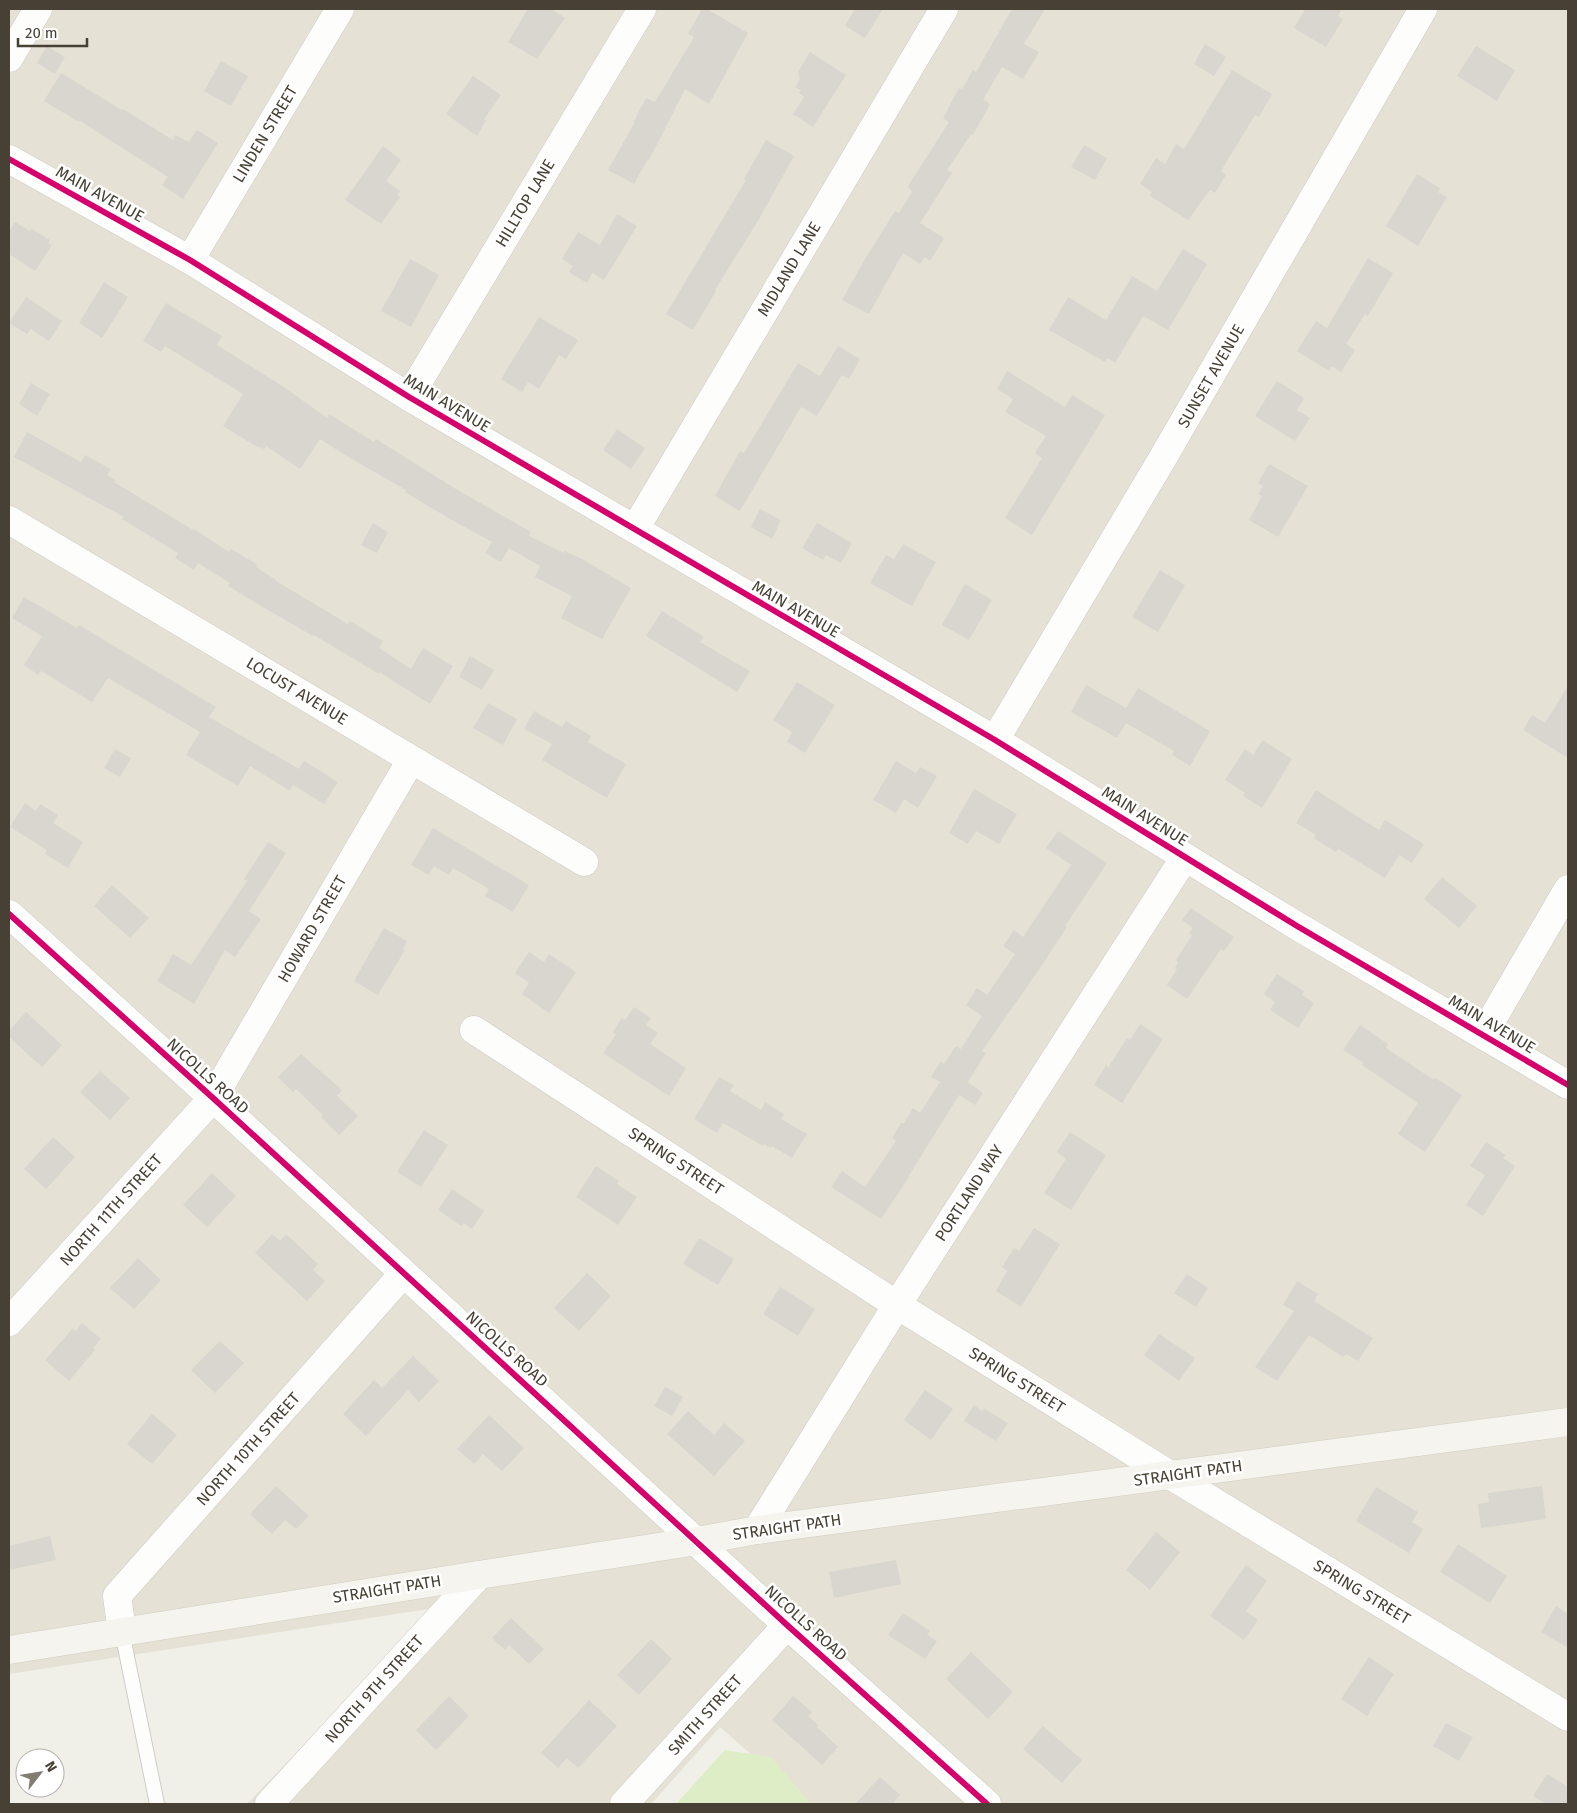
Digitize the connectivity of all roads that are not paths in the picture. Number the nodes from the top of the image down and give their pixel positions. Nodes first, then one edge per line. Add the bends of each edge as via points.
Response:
1 (38, 9) edge
2 (340, 9) edge
3 (642, 9) edge
4 (944, 9) edge
5 (1423, 9) edge
6 (9, 58) edge
7 (9, 161) edge
8 (190, 260) junction
9 (409, 397) junction
10 (9, 520) edge
11 (635, 529) junction
12 (995, 740) junction
13 (411, 760) junction
14 (1185, 857) junction
15 (584, 862) dead end
16 (1568, 889) edge
17 (13, 926) edge
18 (474, 1030) dead end
19 (1483, 1035) junction
20 (1568, 1085) edge
21 (212, 1098) junction
22 (403, 1274) junction
23 (897, 1305) junction
24 (9, 1322) edge
25 (1568, 1422) edge
26 (1170, 1475) junction
27 (757, 1530) junction
28 (697, 1542) junction
29 (479, 1574) junction
30 (787, 1625) junction
31 (122, 1632) junction
32 (9, 1650) edge
33 (1568, 1717) edge
34 (157, 1804) edge
35 (269, 1804) edge
36 (624, 1804) edge
37 (987, 1804) edge

1 - 6 street
2 - 8 street, LINDEN STREET
3 - 9 street, HILLTOP LANE
4 - 11 street, MIDLAND LANE
5 - 12 street, SUNSET AVENUE via 1162,461
7 - 8 street, MAIN AVENUE
8 - 9 street, MAIN AVENUE
9 - 11 street, MAIN AVENUE
10 - 13 street, LOCUST AVENUE
11 - 12 street, MAIN AVENUE
12 - 14 street, MAIN AVENUE
13 - 15 street, LOCUST AVENUE
13 - 21 street, HOWARD STREET
14 - 19 street, MAIN AVENUE
14 - 23 street, PORTLAND WAY
16 - 19 street
17 - 21 street, NICOLLS ROAD
18 - 23 street, SPRING STREET
19 - 20 street, MAIN AVENUE
21 - 22 street, NICOLLS ROAD
21 - 24 street, NORTH 11TH STREET
22 - 28 street, NICOLLS ROAD
22 - 31 street, NORTH 10TH STREET via 117,1596
23 - 26 street, SPRING STREET
23 - 27 street, PORTLAND WAY
25 - 26 main road, STRAIGHT PATH
26 - 27 main road, STRAIGHT PATH
26 - 33 street, SPRING STREET
27 - 28 main road, STRAIGHT PATH
28 - 29 main road, STRAIGHT PATH
28 - 30 street, NICOLLS ROAD
29 - 31 main road, STRAIGHT PATH
29 - 35 street, NORTH 9TH STREET
30 - 36 street, SMITH STREET
30 - 37 street, NICOLLS ROAD
31 - 32 main road, STRAIGHT PATH
31 - 34 lane

